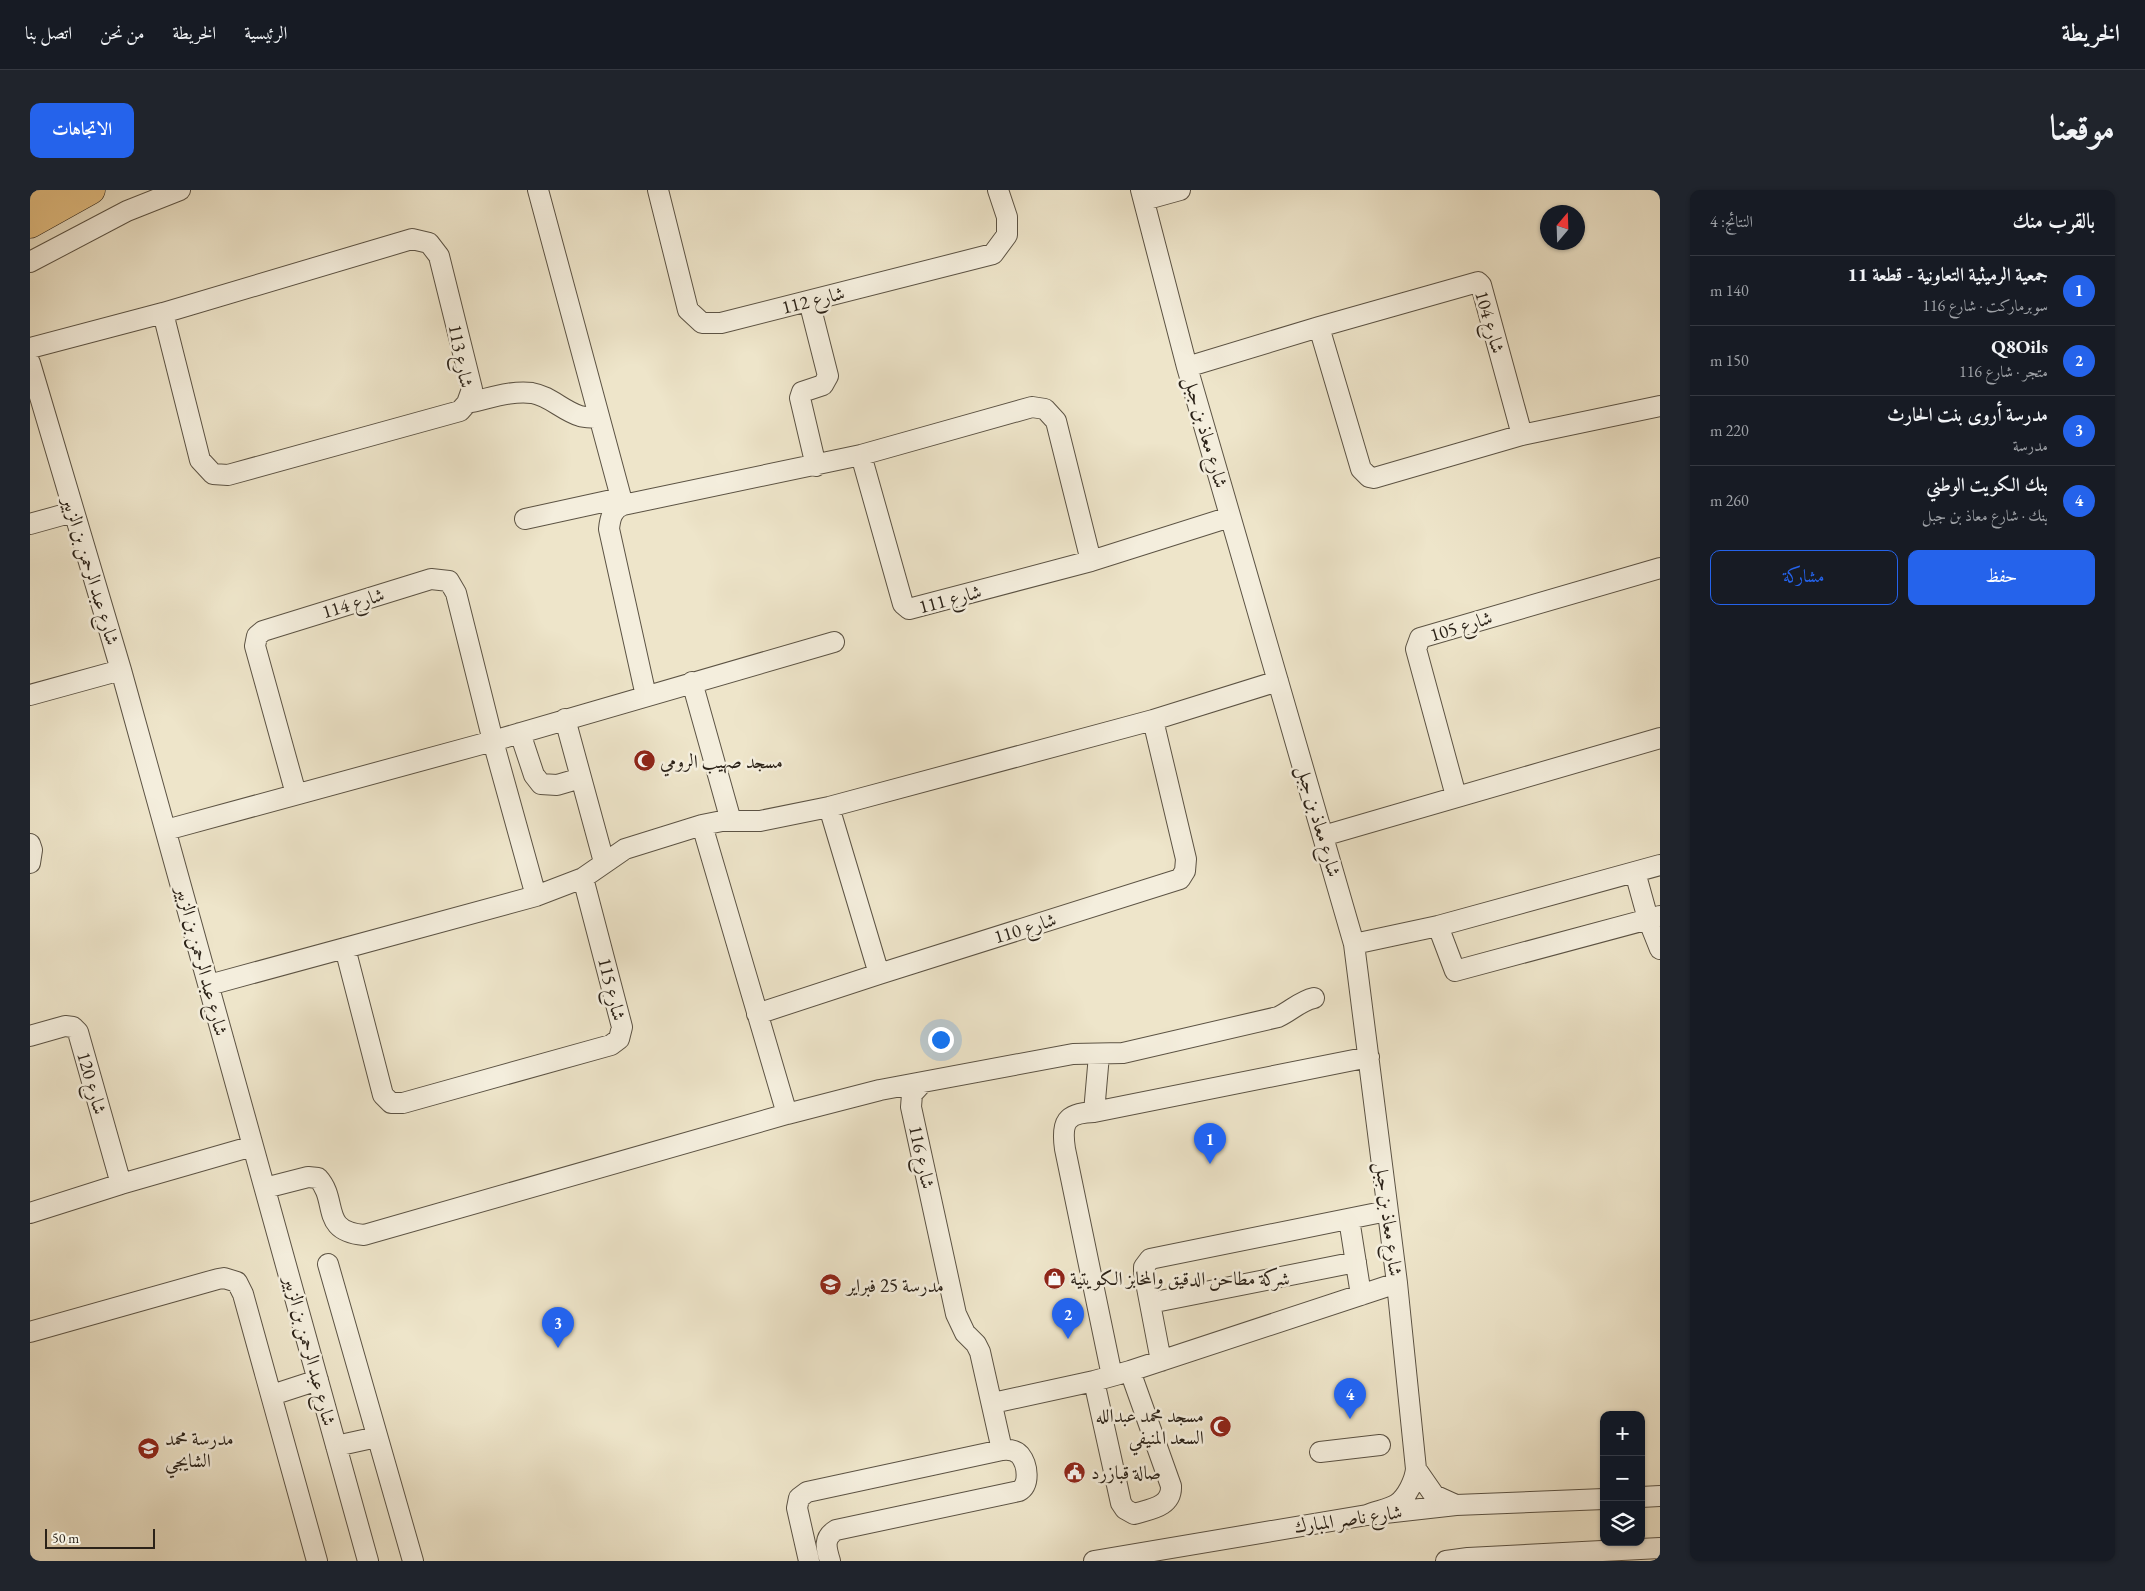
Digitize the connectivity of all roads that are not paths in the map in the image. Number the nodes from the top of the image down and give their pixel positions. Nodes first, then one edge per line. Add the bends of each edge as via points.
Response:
1 (49, 190) edge
2 (91, 190) edge
3 (180, 190) edge
4 (538, 190) edge
5 (658, 190) edge
6 (998, 190) edge
7 (1180, 190) edge
8 (1143, 195) edge
9 (30, 199) edge
10 (30, 224) edge
11 (30, 262) edge
12 (809, 301) junction
13 (164, 313) junction
14 (1319, 327) junction
15 (30, 348) edge
16 (30, 363) edge
17 (1187, 367) junction
18 (467, 403) junction
19 (1660, 406) edge
20 (599, 418) junction
21 (1522, 435) junction
22 (861, 455) junction
23 (816, 466) junction
24 (622, 501) junction
25 (73, 512) junction
26 (1230, 517) junction
27 (525, 519) dead end
28 (30, 524) edge
29 (1091, 561) junction
30 (1660, 568) edge
31 (834, 642) dead end
32 (121, 670) junction
33 (1278, 681) junction
34 (692, 682) junction
35 (30, 695) edge
36 (646, 696) junction
37 (565, 720) junction
38 (1153, 720) junction
39 (520, 733) junction
40 (1660, 738) edge
41 (494, 741) junction
42 (581, 778) junction
43 (296, 794) junction
44 (1456, 796) junction
45 (829, 807) junction
46 (731, 822) junction
47 (702, 825) junction
48 (166, 830) junction
49 (1323, 836) junction
50 (30, 844) edge
51 (604, 862) junction
52 (30, 863) edge
53 (1660, 865) edge
54 (1635, 872) junction
55 (583, 878) junction
56 (536, 896) junction
57 (1654, 917) edge
58 (1438, 926) junction
59 (1354, 944) junction
60 (345, 948) junction
61 (1660, 949) edge
62 (879, 974) junction
63 (209, 985) junction
64 (1314, 998) dead end
65 (757, 1014) junction
66 (30, 1036) edge
67 (1099, 1055) junction
68 (1369, 1057) junction
69 (922, 1083) junction
70 (1094, 1112) junction
71 (786, 1114) junction
72 (253, 1146) junction
73 (121, 1184) junction
74 (265, 1188) junction
75 (1387, 1211) junction
76 (30, 1213) edge
77 (1349, 1219) junction
78 (1356, 1262) junction
79 (328, 1264) dead end
80 (1396, 1284) junction
81 (1361, 1295) junction
82 (1150, 1303) junction
83 (30, 1332) edge
84 (1161, 1361) junction
85 (1112, 1376) junction
86 (318, 1380) junction
87 (272, 1395) junction
88 (993, 1403) junction
89 (377, 1437) junction
90 (1380, 1445) dead end
91 (336, 1446) junction
92 (1002, 1450) junction
93 (1320, 1452) dead end
94 (1416, 1469) junction
95 (1660, 1496) edge
96 (1645, 1497) edge
97 (1600, 1499) edge
98 (1456, 1505) junction
99 (1367, 1515) junction
100 (829, 1534) junction
101 (803, 1537) junction
102 (1660, 1548) edge
103 (1118, 1558) edge
104 (1546, 1558) edge
105 (317, 1561) edge
106 (368, 1561) edge
107 (413, 1561) edge
108 (809, 1561) edge
109 (830, 1561) edge
110 (1094, 1561) edge
111 (1446, 1561) edge

1 - 9 highway
2 - 10 highway
3 - 11 street via 127,211
4 - 20 street
5 - 12 street, شارع 112 via 688,310 702,323 721,323
6 - 12 street, شارع 112 via 1007,217 1007,235 993,254
7 - 8 street
8 - 17 street, شارع معاذ بن جبل
12 - 23 street via 828,376 823,385 802,392 800,398
13 - 15 street, شارع 113
13 - 18 street, شارع 113 via 200,460 213,474 228,475 460,411
13 - 18 street, شارع 113 via 412,239 429,243 438,256 472,389
14 - 17 street, شارع 104
14 - 21 street via 1361,468 1368,477 1374,478
14 - 21 street, شارع 104 via 1478,282
16 - 25 street, شارع عبد الرحمن بن الزبير
17 - 26 street, شارع معاذ بن جبل
18 - 20 street via 515,393 533,393 581,417
19 - 21 street
20 - 24 street
22 - 23 street
22 - 29 street via 1032,408 1044,409 1056,421
22 - 29 street, شارع 111 via 906,608
23 - 24 street
24 - 27 street
24 - 36 street via 610,517 609,529
25 - 28 street
25 - 32 street, شارع عبد الرحمن بن الزبير
26 - 29 street, شارع 111
26 - 33 street, شارع معاذ بن جبل
30 - 44 street, شارع 105 via 1420,638 1416,649
31 - 34 street
32 - 35 street
32 - 48 street, شارع عبد الرحمن بن الزبير
33 - 38 street
33 - 49 street, شارع معاذ بن جبل
34 - 36 street
34 - 46 street
36 - 37 street
37 - 39 street
37 - 42 street
38 - 45 street
38 - 62 street, شارع 110 via 1186,859 1180,879
39 - 41 street
39 - 42 street via 534,775 541,784 557,785
40 - 44 street
41 - 43 street
41 - 43 street, شارع 114 via 456,593 449,581 431,579 263,631 257,636 255,646
41 - 56 street, شارع 114
42 - 51 street
43 - 48 street
44 - 49 street
45 - 46 street via 760,821
45 - 62 street
46 - 47 street
47 - 51 street via 637,844
47 - 65 street
48 - 63 street, شارع عبد الرحمن بن الزبير
49 - 59 street, شارع معاذ بن جبل
50 - 52 street
51 - 55 street
53 - 54 street
54 - 57 street
54 - 58 street
55 - 56 street
55 - 60 street, شارع 115 via 622,1027 619,1040 612,1045 403,1103 391,1103 383,1095
56 - 60 street
57 - 58 street via 1454,971
57 - 61 street
58 - 59 street
59 - 68 street, شارع معاذ بن جبل
60 - 63 street
62 - 65 street
63 - 72 street, شارع عبد الرحمن بن الزبير
64 - 67 street via 1301,1002 1278,1017 1123,1053
65 - 71 street
66 - 73 street, شارع 120 via 65,1026 78,1032
67 - 69 street via 1073,1054
67 - 70 street
68 - 70 street
68 - 75 street, شارع معاذ بن جبل
69 - 71 street via 880,1090
69 - 88 street, شارع 116 via 912,1094 911,1107 956,1314 965,1333 979,1348
70 - 85 street via 1070,1118 1062,1134
71 - 74 street via 364,1235 350,1234 337,1225 324,1184 318,1178 301,1178
72 - 73 street
72 - 74 street, شارع عبد الرحمن بن الزبير
73 - 76 street
74 - 86 street, شارع عبد الرحمن بن الزبير
75 - 77 street
75 - 80 street, شارع معاذ بن جبل
77 - 78 street
77 - 82 street via 1150,1259 1144,1267
78 - 81 street
78 - 82 street
79 - 89 street
80 - 81 street
80 - 94 street, شارع معاذ بن جبل
81 - 84 street
82 - 84 street
83 - 87 street via 218,1279 230,1279 237,1282 243,1294
84 - 85 street
85 - 85 street via 1121,1503 1134,1514 1167,1502 1171,1486
85 - 88 street
86 - 87 street
86 - 91 street, شارع عبد الرحمن بن الزبير
87 - 105 street
88 - 92 street, شارع 116
89 - 91 street
89 - 107 street
90 - 93 street
91 - 106 street, شارع عبد الرحمن بن الزبير
92 - 100 street via 1011,1449 1022,1458 1027,1477 1019,1491
92 - 101 street via 807,1492 800,1498 797,1508
94 - 98 street, شارع معاذ بن جبل via 1434,1495
94 - 99 street, شارع معاذ بن جبل via 1407,1493 1397,1504
95 - 96 street
97 - 98 street, شارع ناصر المبارك
98 - 99 street, شارع ناصر المبارك
99 - 103 street, شارع ناصر المبارك
100 - 101 street
100 - 109 street via 826,1544
101 - 108 street
102 - 104 street
103 - 110 street, شارع ناصر المبارك
104 - 111 street

